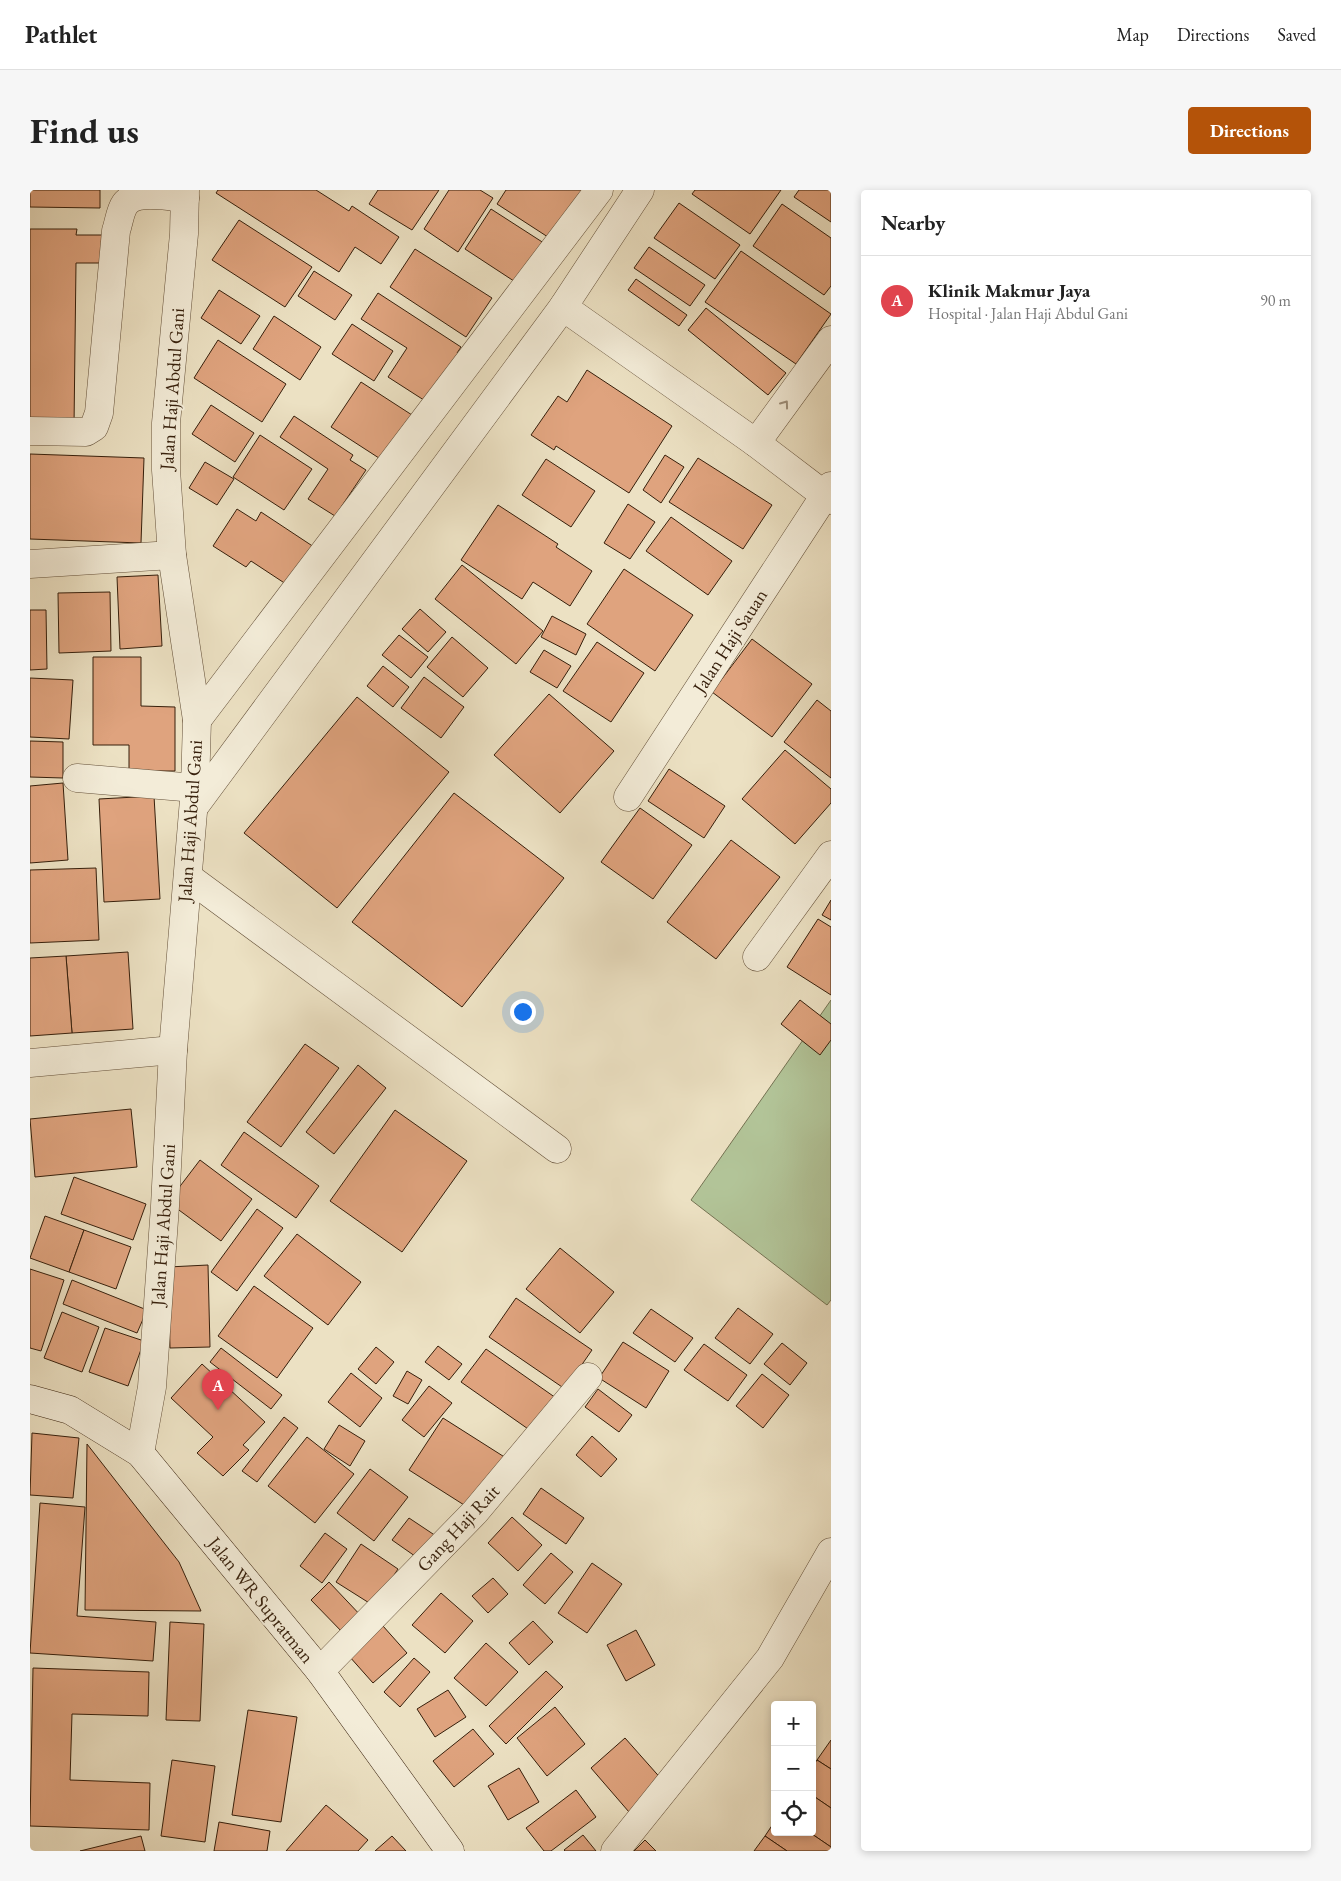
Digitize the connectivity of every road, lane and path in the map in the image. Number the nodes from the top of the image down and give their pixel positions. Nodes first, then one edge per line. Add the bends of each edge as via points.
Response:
1 (599, 190) edge
2 (640, 190) edge
3 (185, 194) edge
4 (563, 307) junction
5 (831, 340) edge
6 (30, 431) edge
7 (756, 443) junction
8 (829, 494) edge
9 (172, 555) junction
10 (30, 564) edge
11 (197, 720) junction
12 (77, 778) dead end
13 (628, 797) dead end
14 (194, 798) junction
15 (831, 855) edge
16 (188, 877) junction
17 (757, 957) dead end
18 (173, 1050) junction
19 (30, 1063) edge
20 (557, 1149) dead end
21 (588, 1377) dead end
22 (30, 1399) edge
23 (140, 1453) junction
24 (831, 1552) edge
25 (320, 1671) junction
26 (450, 1851) edge
27 (615, 1851) edge

1 - 11 street
2 - 4 street
3 - 6 street via 149,193 133,197 125,204 116,231 94,427 86,432
3 - 9 street, Jalan Haji Abdul Gani via 166,423
4 - 7 street
4 - 14 street
7 -> 5 street
7 - 8 street
8 - 13 street, Jalan Haji Sauan
9 - 10 street
9 - 11 street, Jalan Haji Abdul Gani
11 - 14 street, Jalan Haji Abdul Gani
12 - 14 street
14 - 16 street, Jalan Haji Abdul Gani
15 - 17 street
16 - 18 street, Jalan Haji Abdul Gani
16 - 20 street
18 - 19 street
18 - 23 street, Jalan Haji Abdul Gani via 152,1387
21 - 25 street, Gang Haji Rait via 475,1512
22 - 23 street, Jalan WR Supratman via 70,1410
23 - 25 street, Jalan WR Supratman
24 - 27 street via 770,1658
25 - 26 street, Jalan WR Supratman

